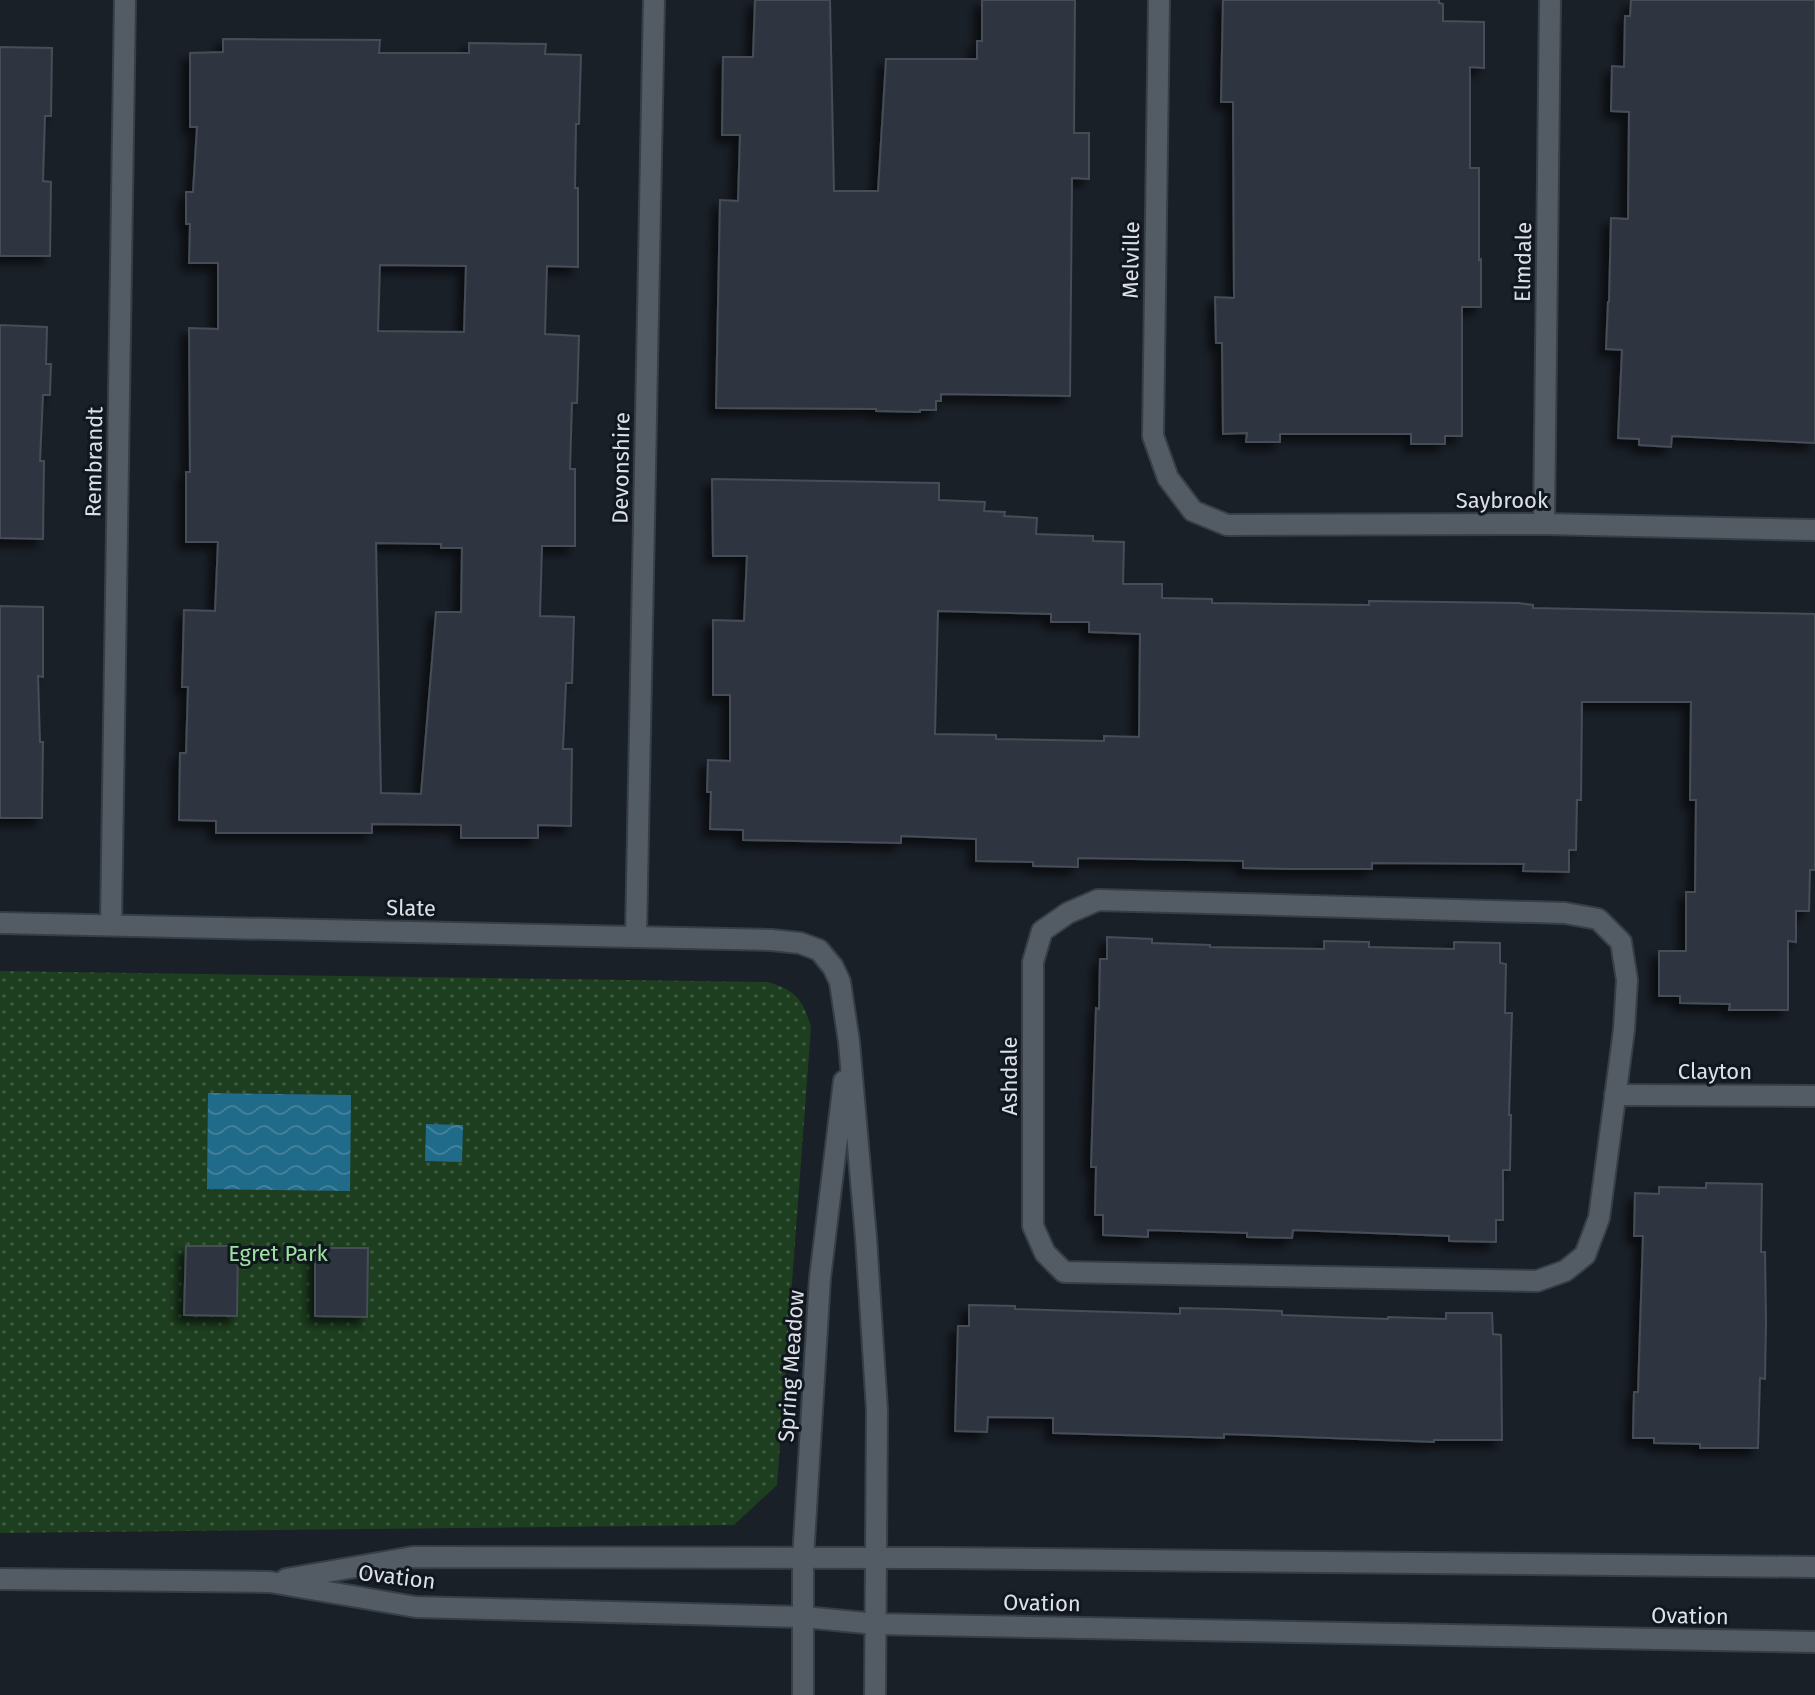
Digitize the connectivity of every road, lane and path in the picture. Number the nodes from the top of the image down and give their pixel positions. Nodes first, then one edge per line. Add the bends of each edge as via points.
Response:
1 (125, 0) edge
2 (654, 0) edge
3 (1159, 0) edge
4 (1550, 0) edge
5 (1193, 511) joint
6 (1544, 524) junction
7 (1815, 530) edge
8 (0, 923) edge
9 (111, 925) junction
10 (636, 937) junction
11 (819, 950) joint
12 (849, 1042) junction
13 (1615, 1095) junction
14 (1815, 1096) edge
15 (876, 1558) junction
16 (803, 1559) junction
17 (1815, 1567) edge
18 (0, 1579) edge
19 (270, 1582) junction
20 (804, 1617) junction
21 (876, 1624) junction
22 (1815, 1642) edge
23 (803, 1695) edge
24 (875, 1695) edge

1 - 9 street, Rembrandt
2 - 10 street, Devonshire
3 - 5 street, Melville via 1153,436 1168,478
4 - 6 street, Elmdale
5 - 6 street, Saybrook via 1227,525
6 - 7 street, Saybrook
8 - 9 street, Slate
9 - 10 street, Slate
10 - 11 street, Slate via 771,940
11 - 12 street, Spring Meadow via 840,982
12 - 15 street, Spring Meadow via 877,1410
12 - 16 street, Spring Meadow via 820,1278
13 - 13 street, Ashdale via 1599,1218 1585,1255 1565,1271 1537,1281 1064,1272 1045,1253 1033,1226 1033,962 1042,931 1098,900 1565,913 1598,919 1621,942 1627,980
13 - 14 street, Clayton
15 - 16 street, Ovation
15 - 17 street, Ovation
15 - 21 street, Spring Meadow
16 - 19 street, Ovation via 413,1557
16 - 20 street, Spring Meadow
18 - 19 street, Ovation
19 - 20 street, Ovation via 416,1607
20 - 21 street, Ovation
20 - 23 street, Spring Meadow
21 - 22 street, Ovation
21 - 24 street, Spring Meadow

